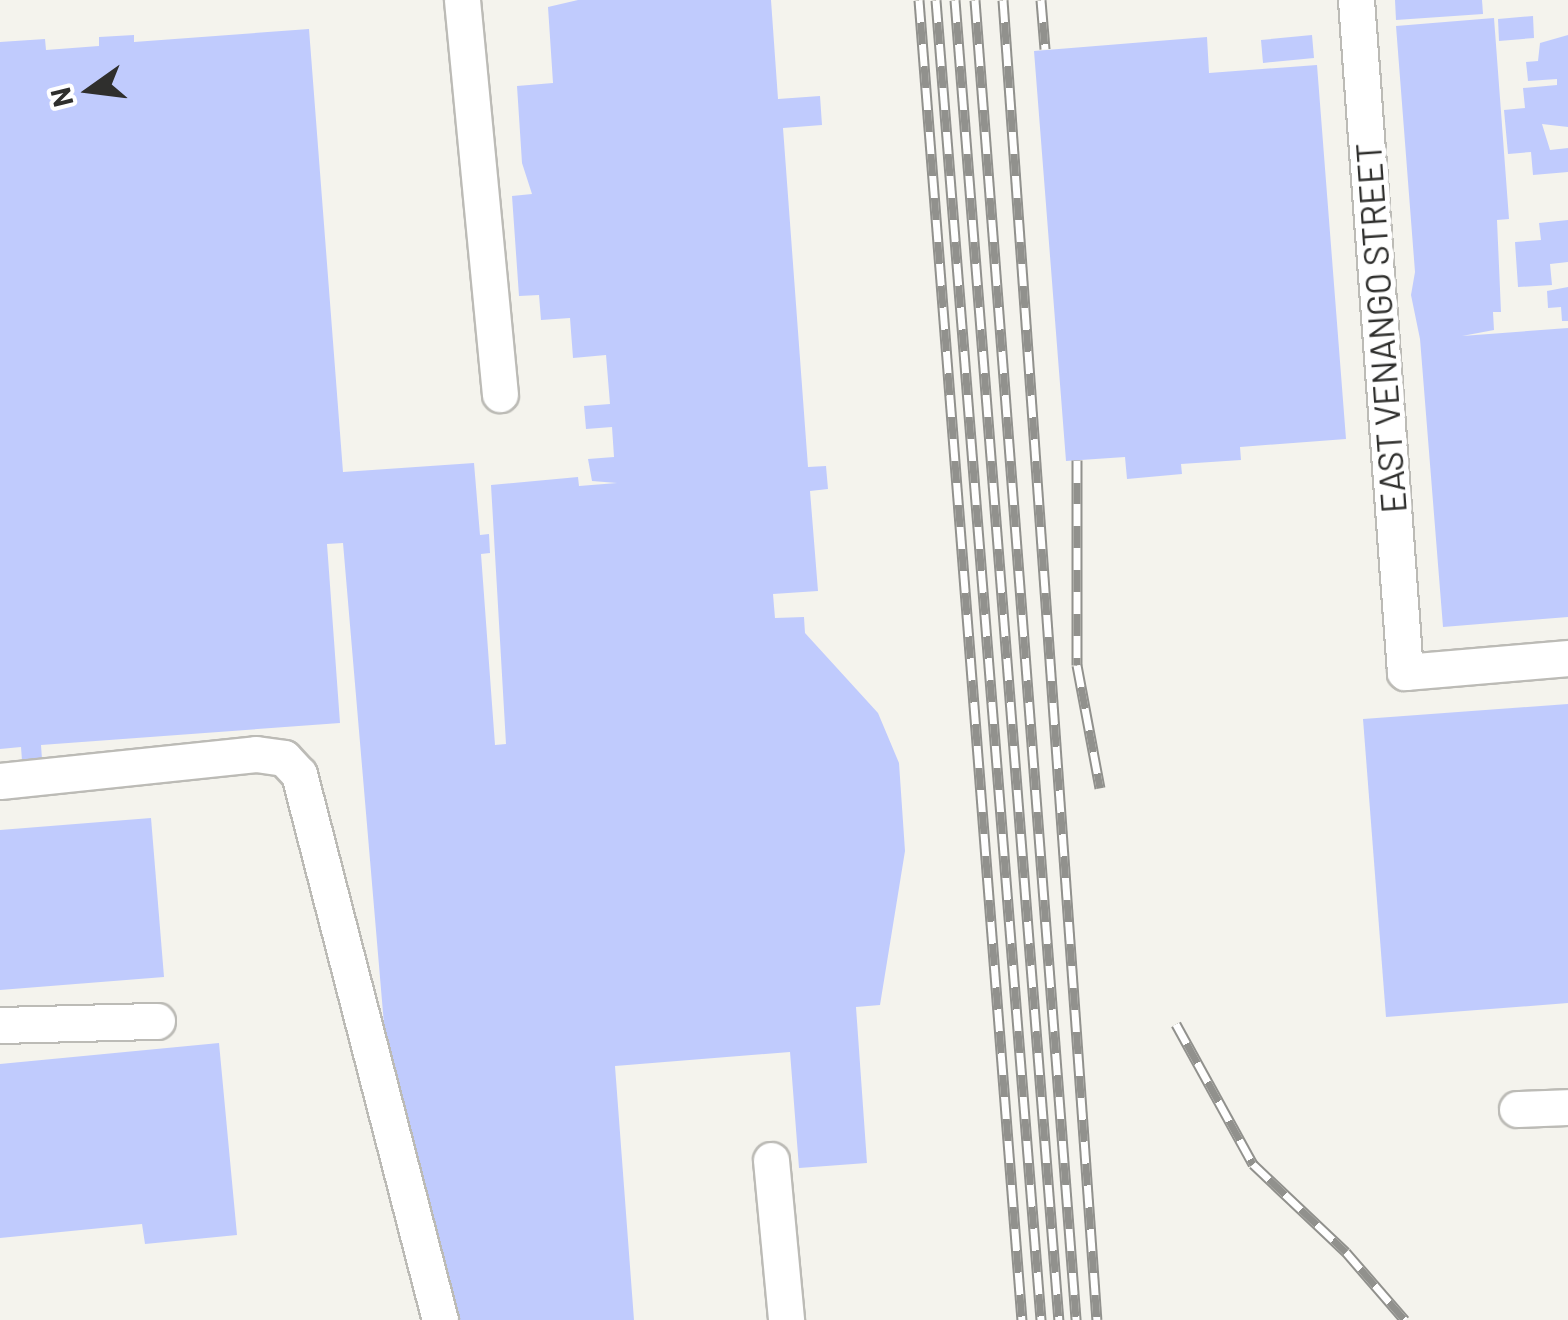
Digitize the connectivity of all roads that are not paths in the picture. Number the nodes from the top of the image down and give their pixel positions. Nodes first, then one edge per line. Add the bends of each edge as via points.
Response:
1 (462, 0) edge
2 (1356, 0) edge
3 (500, 394) dead end
4 (1568, 658) edge
5 (0, 781) edge
6 (157, 1020) dead end
7 (0, 1025) edge
8 (1568, 1107) edge
9 (1517, 1109) dead end
10 (771, 1160) dead end
11 (440, 1320) edge
12 (786, 1320) edge

1 - 3 street
2 - 4 street, EAST VENANGO STREET via 1405,672
5 - 11 street via 256,754 284,758 299,774
6 - 7 street
8 - 9 street
10 - 12 street

